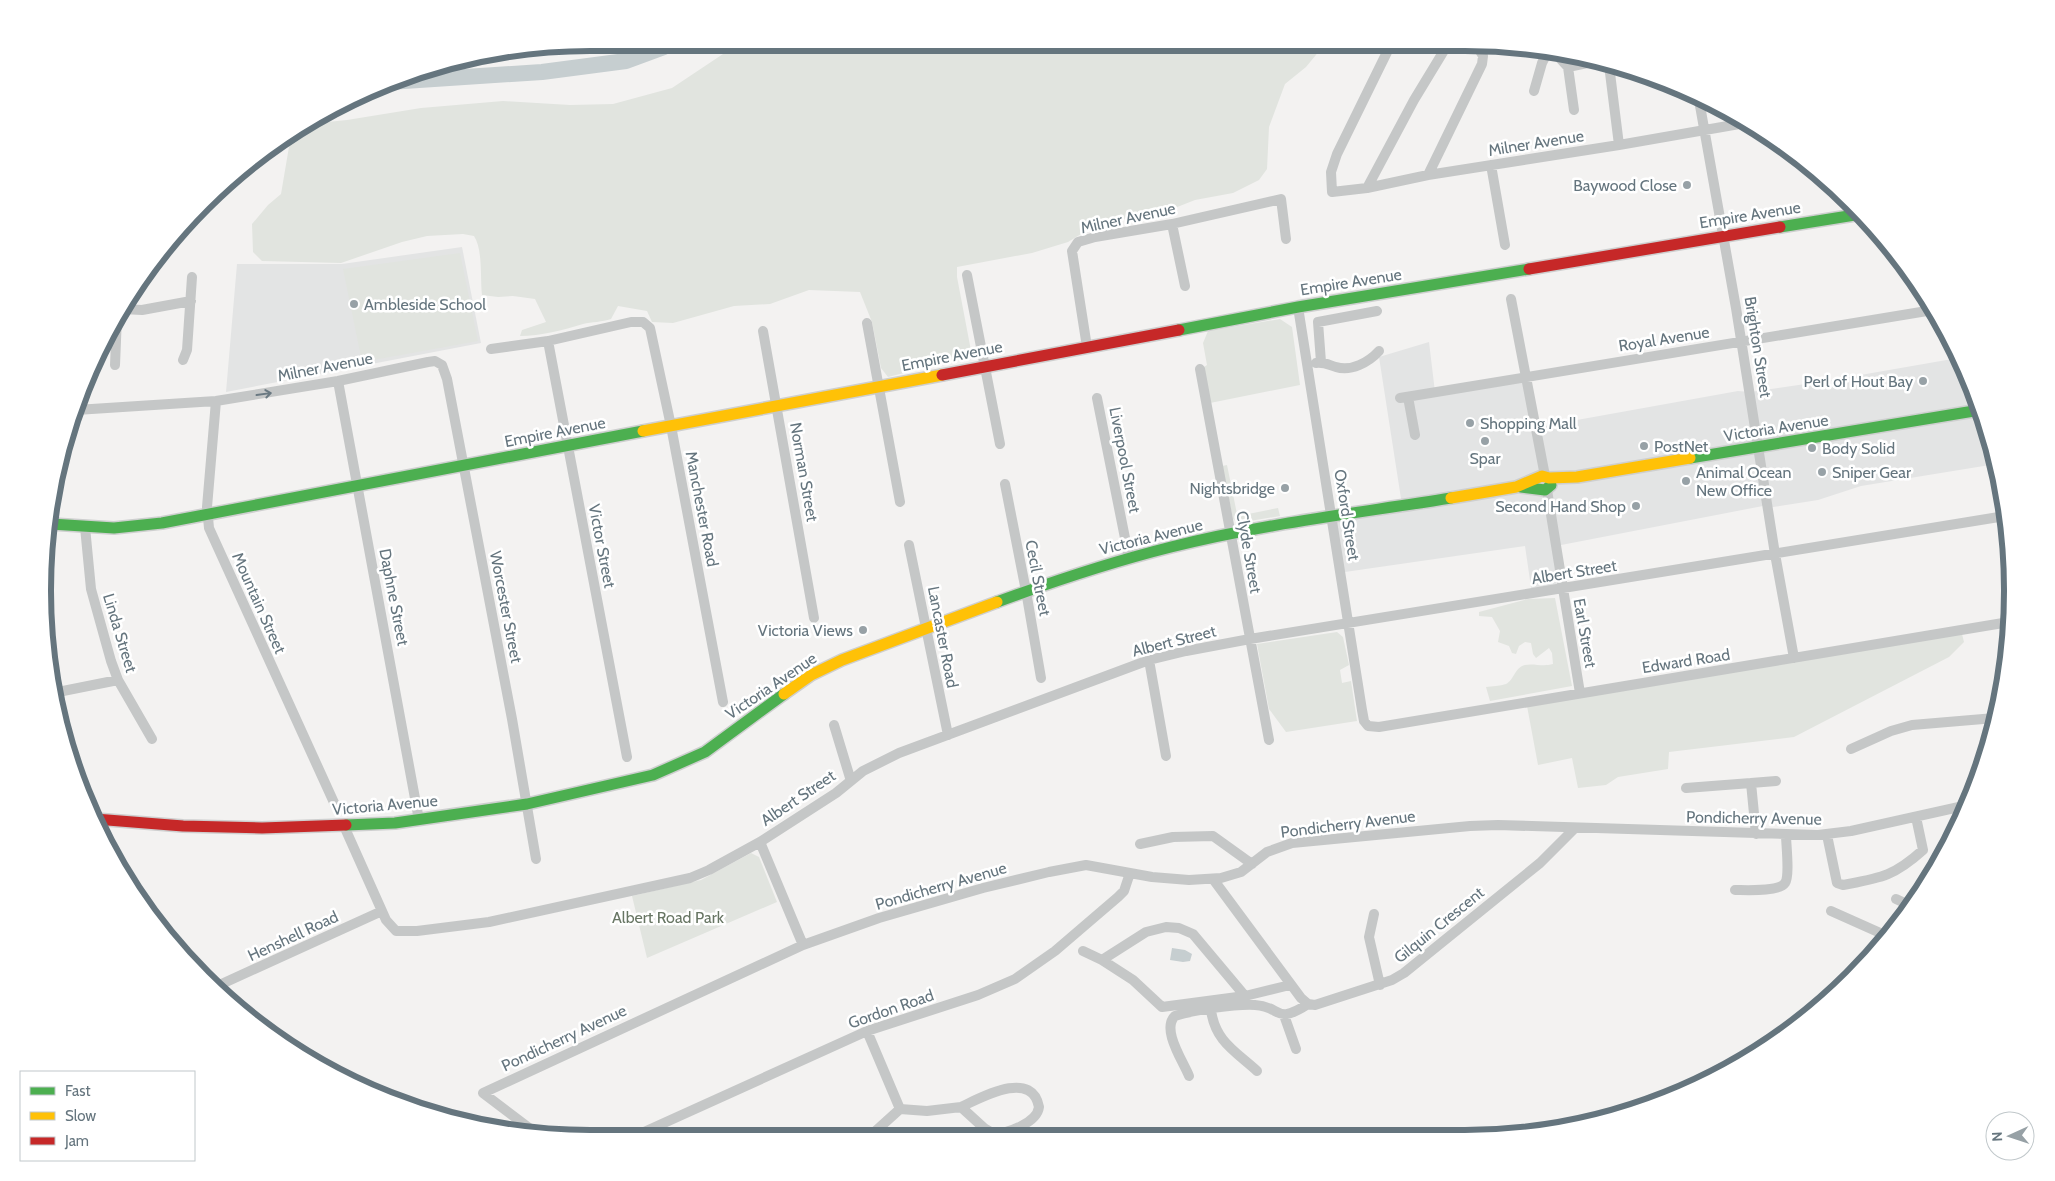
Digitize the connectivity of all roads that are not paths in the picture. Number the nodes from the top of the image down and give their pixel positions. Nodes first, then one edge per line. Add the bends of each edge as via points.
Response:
1 (1388, 51) edge
2 (1444, 51) edge
3 (1480, 51) edge
4 (1545, 58) edge
5 (1563, 61) edge
6 (1580, 64) edge
7 (1568, 67) junction
8 (1610, 72) edge
9 (1534, 91) dead end
10 (1700, 106) edge
11 (1574, 110) dead end
12 (1736, 124) edge
13 (1704, 130) junction
14 (1619, 145) junction
15 (1491, 165) junction
16 (1428, 175) junction
17 (1367, 188) junction
18 (1852, 215) edge
19 (1172, 224) junction
20 (1723, 236) junction
21 (1286, 239) dead end
22 (1505, 246) dead end
23 (966, 275) dead end
24 (192, 278) dead end
25 (1185, 286) dead end
26 (1511, 299) dead end
27 (191, 301) junction
28 (1298, 307) junction
29 (132, 308) edge
30 (1377, 311) dead end
31 (1926, 311) edge
32 (867, 323) dead end
33 (763, 331) dead end
34 (116, 335) edge
35 (548, 341) junction
36 (1742, 342) junction
37 (1087, 347) junction
38 (491, 349) dead end
39 (1379, 351) dead end
40 (183, 360) dead end
41 (1321, 362) junction
42 (440, 363) joint
43 (1308, 364) junction
44 (114, 365) dead end
45 (985, 366) junction
46 (1200, 369) dead end
47 (1527, 377) junction
48 (338, 381) junction
49 (880, 386) junction
50 (1097, 398) dead end
51 (216, 401) junction
52 (777, 406) junction
53 (83, 410) edge
54 (1973, 411) edge
55 (671, 426) junction
56 (1415, 435) dead end
57 (1000, 444) dead end
58 (567, 446) junction
59 (1758, 447) junction
60 (463, 466) junction
61 (1544, 483) junction
62 (1005, 484) dead end
63 (359, 486) junction
64 (900, 502) dead end
65 (206, 515) junction
66 (1332, 517) junction
67 (1998, 517) edge
68 (55, 524) edge
69 (85, 527) junction
70 (1231, 534) junction
71 (909, 545) dead end
72 (1775, 554) junction
73 (1129, 558) junction
74 (1562, 589) junction
75 (1026, 591) junction
76 (814, 618) dead end
77 (1348, 623) junction
78 (2003, 623) edge
79 (926, 628) junction
80 (1250, 639) junction
81 (1794, 658) junction
82 (1149, 660) junction
83 (1041, 678) dead end
84 (118, 680) junction
85 (61, 691) edge
86 (1580, 693) junction
87 (723, 702) dead end
88 (1988, 718) edge
89 (834, 725) dead end
90 (1368, 726) joint
91 (948, 735) junction
92 (152, 740) dead end
93 (1269, 740) dead end
94 (1851, 749) dead end
95 (1166, 756) dead end
96 (627, 757) dead end
97 (851, 781) junction
98 (1776, 781) dead end
99 (1751, 783) junction
100 (1686, 788) dead end
101 (527, 804) junction
102 (336, 807) dead end
103 (1958, 808) edge
104 (1916, 817) junction
105 (103, 820) edge
106 (419, 820) junction
107 (344, 826) junction
108 (1575, 828) junction
109 (1756, 834) junction
110 (1827, 834) junction
111 (1786, 835) junction
112 (760, 842) junction
113 (1140, 844) dead end
114 (536, 859) dead end
115 (1252, 864) junction
116 (1130, 873) junction
117 (1213, 879) junction
118 (1735, 890) dead end
119 (1896, 898) dead end
120 (1904, 902) edge
121 (382, 911) junction
122 (1831, 911) dead end
123 (1374, 914) dead end
124 (1881, 933) edge
125 (803, 946) junction
126 (1083, 951) dead end
127 (1102, 960) junction
128 (223, 985) edge
129 (1380, 985) junction
130 (1290, 986) junction
131 (1246, 996) junction
132 (1308, 1004) junction
133 (1211, 1010) junction
134 (1284, 1015) junction
135 (867, 1031) junction
136 (1296, 1049) dead end
137 (1257, 1070) dead end
138 (1189, 1076) dead end
139 (961, 1107) junction
140 (900, 1109) junction
141 (526, 1126) edge
142 (648, 1130) edge
143 (877, 1130) edge
144 (987, 1130) edge
145 (1009, 1130) edge

1 - 17 street, Milner Avenue via 1331,172 1332,192
2 - 17 street
3 - 16 street via 1482,64
4 - 9 street
5 - 7 street
6 - 7 street
7 - 11 street, Milner Avenue
8 - 14 street
10 - 13 street, Brighton Street
12 - 13 street, Milner Avenue
13 - 14 street, Milner Avenue
13 - 20 street, Brighton Street
14 - 15 street, Milner Avenue
15 - 16 street, Milner Avenue
15 - 22 street
16 - 17 street, Milner Avenue
18 - 20 street, Empire Avenue
19 - 21 street, Milner Avenue via 1281,199
19 - 25 street
19 - 37 street, Milner Avenue via 1082,240 1076,244 1072,251
20 - 28 street, Empire Avenue
20 - 36 street, Brighton Street
23 - 45 street
24 - 27 street
26 - 47 street, Earl Street
27 - 29 street via 142,310
27 - 40 street via 187,350
28 - 37 street, Empire Avenue
28 - 43 street, Oxford Street
30 - 41 street via 1318,322
31 - 36 street, Royal Avenue
32 - 49 street
33 - 52 street, Norman Street
34 - 44 street
35 - 38 street
35 - 55 street, Manchester Road via 632,322 645,323 653,337
35 - 58 street, Victor Street
36 - 47 street, Royal Avenue
36 - 59 street, Brighton Street
37 - 45 street, Empire Avenue
39 - 41 street via 1365,364 1343,368
41 - 43 street
42 - 48 street, Milner Avenue via 428,362
42 - 60 street, Worcester Street via 447,379
43 - 66 street, Oxford Street
45 - 49 street, Empire Avenue
45 - 57 street
46 - 70 street, Clyde Street
47 - 56 street, Royal Avenue via 1404,397
47 - 61 street, Earl Street
51 -> 48 street, Milner Avenue
48 - 63 street, Daphne Street
49 - 52 street, Empire Avenue
49 - 64 street
50 - 73 street, Liverpool Street
51 - 53 street, Milner Avenue
51 - 65 street, Mountain Street
52 - 55 street, Empire Avenue
52 - 76 street, Norman Street
54 - 59 street, Victoria Avenue
55 - 58 street, Empire Avenue
55 - 87 street, Manchester Road
58 - 60 street, Empire Avenue
58 - 96 street, Victor Street
59 - 61 street, Victoria Avenue
59 - 72 street, Brighton Street
60 - 63 street, Empire Avenue
60 - 101 street, Worcester Street
61 - 66 street, Victoria Avenue
61 - 74 street, Earl Street
62 - 75 street, Cecil Street
63 - 65 street, Empire Avenue
63 - 106 street, Daphne Street
65 - 69 street, Empire Avenue via 138,527
65 - 102 street, Mountain Street
66 - 70 street, Victoria Avenue
66 - 77 street, Oxford Street
67 - 72 street, Albert Street
68 - 69 street, Empire Avenue
69 - 84 street, Linda Street via 91,589
70 - 73 street, Victoria Avenue
70 - 80 street, Clyde Street
71 - 79 street, Lancaster Road
72 - 74 street, Albert Street
72 - 81 street, Brighton Street
73 - 75 street, Victoria Avenue
74 - 77 street, Albert Street
74 - 86 street, Earl Street
75 - 79 street, Victoria Avenue
75 - 83 street, Cecil Street
77 - 80 street, Albert Street
77 - 90 street, Oxford Street via 1363,718
78 - 81 street, Edward Road
79 - 91 street, Lancaster Road
79 - 101 street, Victoria Avenue via 811,675 705,752 679,765 638,779
80 - 82 street, Albert Street
80 - 93 street, Clyde Street
81 - 86 street, Edward Road
82 - 91 street, Albert Street
82 - 95 street
84 - 85 street
84 - 92 street, Linda Street
86 - 90 street, Edward Road via 1379,728
88 - 94 street via 1912,725
89 - 97 street
91 - 97 street, Albert Street via 874,765
97 - 112 street, Albert Street
98 - 99 street
99 - 100 street
99 - 109 street
101 - 106 street, Victoria Avenue
101 - 114 street, Worcester Street
103 - 104 street, Pondicherry Avenue
104 - 110 street, Pondicherry Avenue
104 - 110 street via 1922,850 1882,878 1839,884
105 - 107 street, Victoria Avenue via 253,828
106 - 107 street, Victoria Avenue
107 - 121 street
108 - 109 street, Pondicherry Avenue
108 - 115 street, Pondicherry Avenue via 1470,826 1301,842 1278,847
108 - 129 street, Gilquin Crescent via 1540,863 1404,973
109 - 111 street, Pondicherry Avenue
110 - 111 street, Pondicherry Avenue
111 - 118 street via 1787,877 1784,884 1762,890
112 - 121 street, Albert Street via 690,878 489,922 396,931 388,924
112 - 125 street
113 - 115 street via 1173,837 1213,836
115 - 117 street, Pondicherry Avenue via 1230,876
116 - 117 street, Pondicherry Avenue via 1176,880
116 - 125 street, Pondicherry Avenue via 1086,865 1060,869 940,900
116 - 135 street, Gordon Road via 1124,891 1118,897 1055,951 1015,979 978,995
117 - 130 street
119 - 120 street
121 - 128 street, Henshell Road
122 - 124 street
123 - 129 street via 1369,937
125 - 141 street, Pondicherry Avenue via 483,1093
126 - 127 street
127 - 131 street via 1139,984 1162,1006
127 - 131 street via 1146,932 1179,928 1193,934
129 - 132 street, Gilquin Crescent via 1315,1005
130 - 131 street
130 - 132 street
132 - 134 street, Gilquin Crescent
133 - 134 street via 1257,1005
133 - 137 street via 1218,1034
133 - 138 street via 1178,1015 1170,1022 1170,1035
134 - 136 street
135 - 140 street
135 - 142 street, Gordon Road
139 - 140 street via 927,1111
139 - 144 street
139 - 145 street via 1016,1087 1026,1089 1032,1093 1039,1108 1037,1115
140 - 143 street

